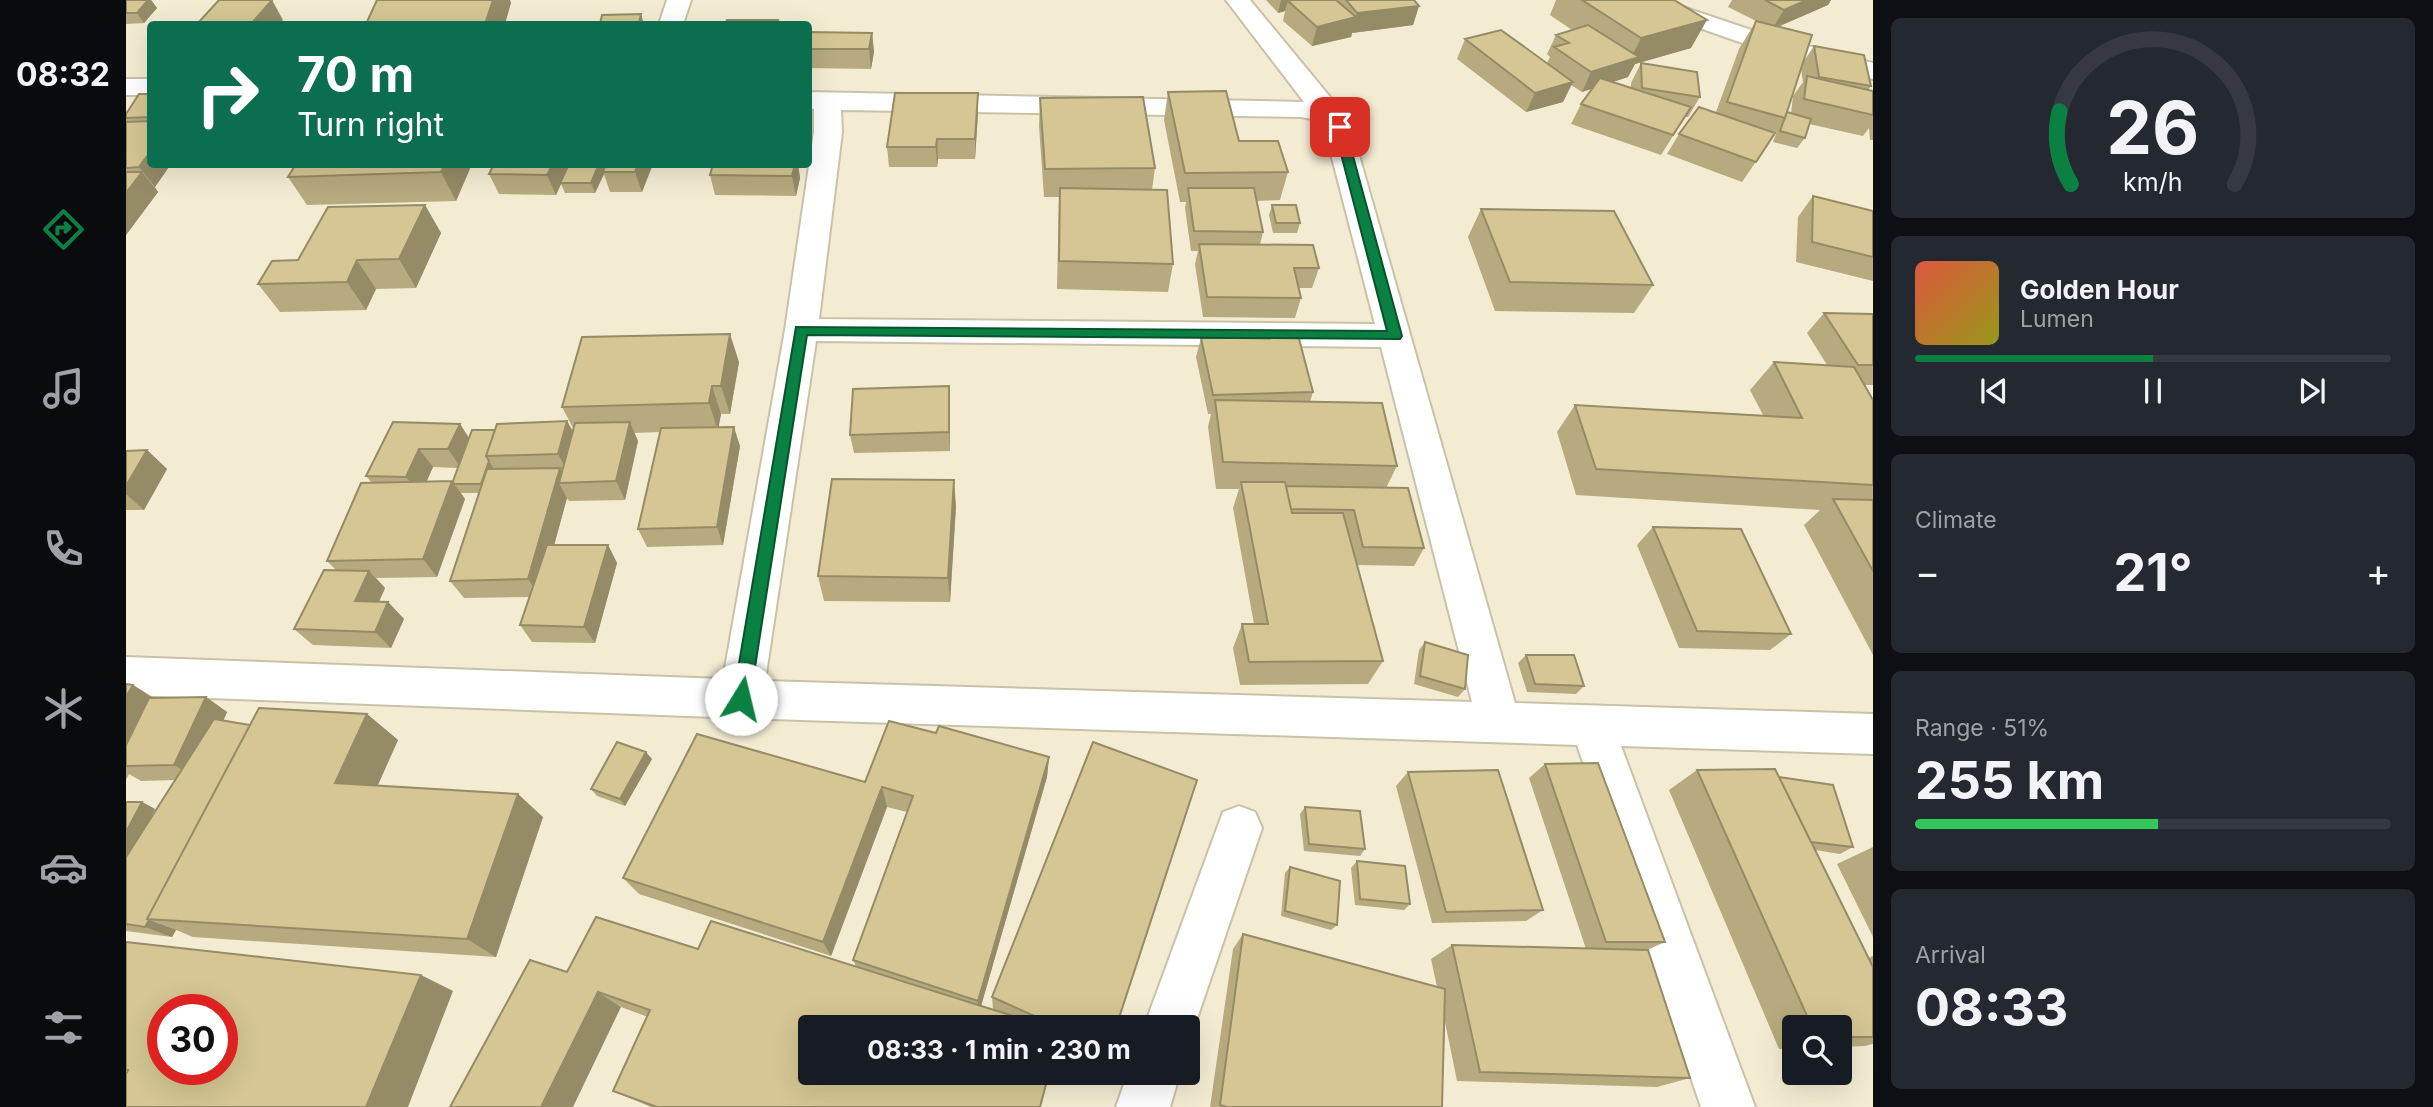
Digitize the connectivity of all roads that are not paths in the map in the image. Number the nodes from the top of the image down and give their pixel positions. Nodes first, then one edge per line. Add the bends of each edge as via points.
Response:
1 (680, 0) edge
2 (1238, 0) edge
3 (1680, 13) edge
4 (672, 21) edge
5 (1873, 71) edge
6 (126, 87) edge
7 (147, 87) edge
8 (818, 101) edge
9 (1327, 113) junction
10 (801, 330) junction
11 (1395, 336) junction
12 (126, 676) edge
13 (741, 699) junction
14 (1499, 722) junction
15 (1592, 726) junction
16 (1873, 734) edge
17 (1239, 828) dead end
18 (1174, 1015) edge
19 (1150, 1085) edge
20 (1143, 1107) edge
21 (1728, 1107) edge

1 - 4 street
2 - 9 street
3 - 5 street via 1760,41
6 - 7 street
8 - 9 street
8 - 10 street via 828,132
9 - 11 street via 1340,127
10 - 11 street
10 - 13 street
11 - 14 street
12 - 13 street
13 - 14 street
14 - 15 street
15 - 16 street
15 - 21 street
17 - 18 street
19 - 20 street

